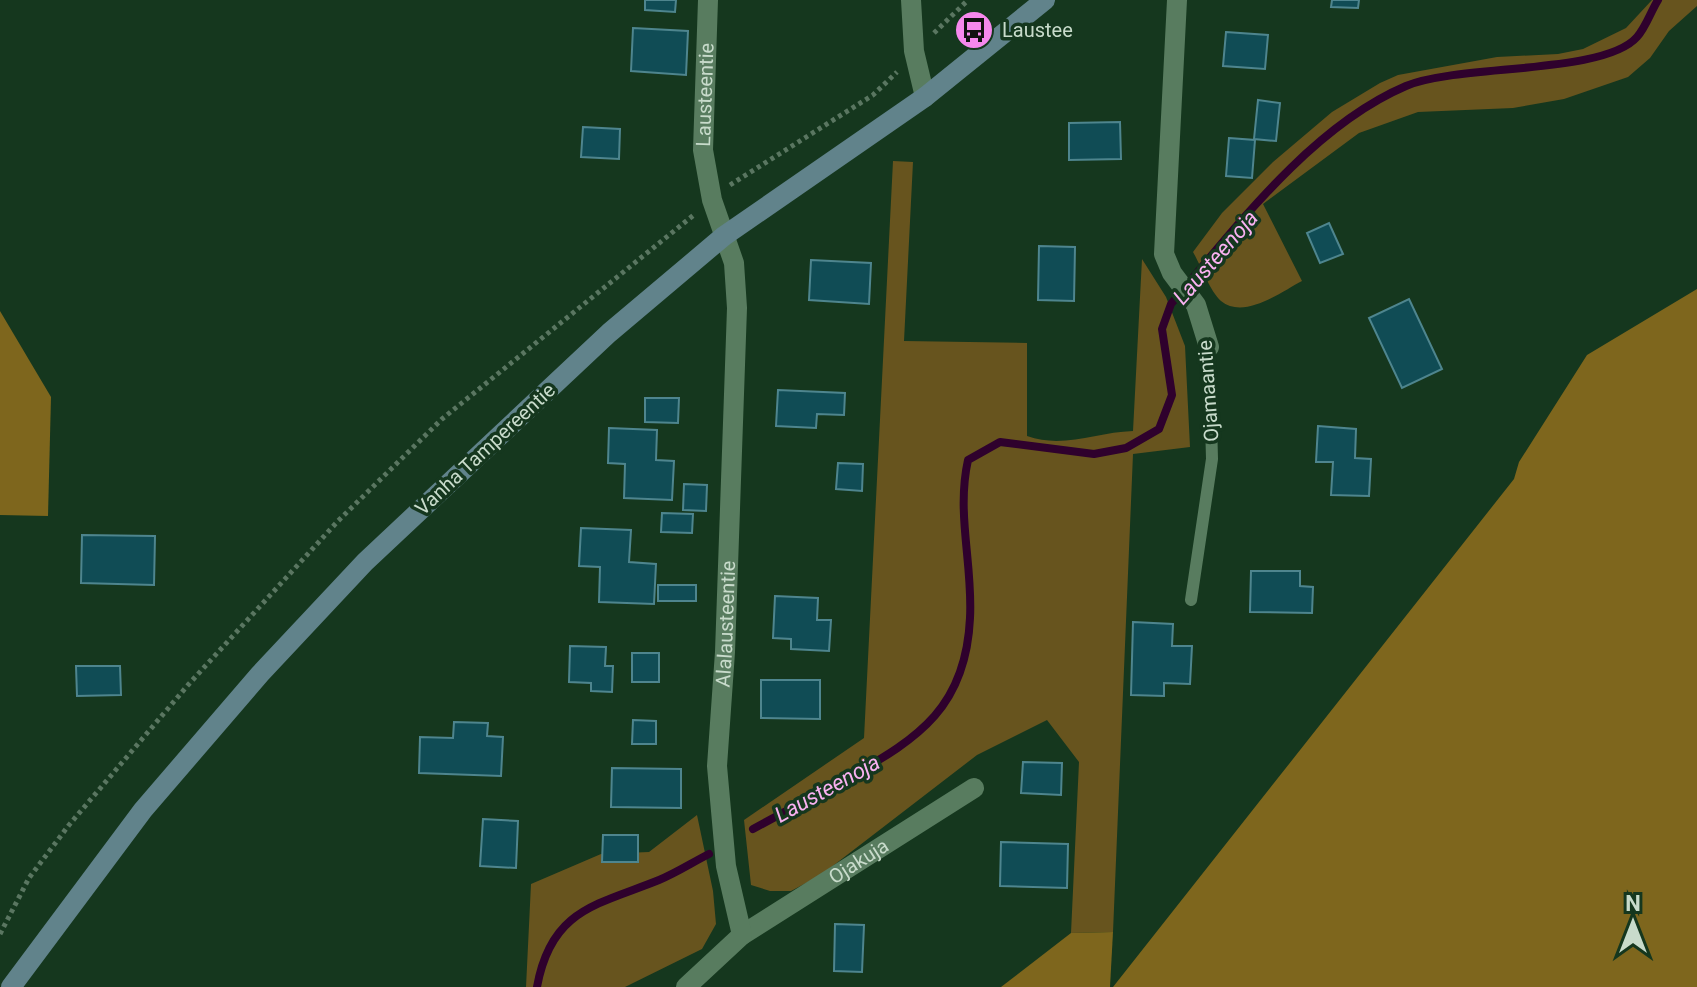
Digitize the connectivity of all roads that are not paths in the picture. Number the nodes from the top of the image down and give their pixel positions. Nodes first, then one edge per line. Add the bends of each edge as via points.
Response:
1 (708, 0) edge
2 (911, 0) edge
3 (1045, 0) edge
4 (1177, 0) edge
5 (925, 97) junction
6 (724, 236) junction
7 (1209, 347) joint
8 (1191, 600) dead end
9 (974, 788) dead end
10 (742, 935) junction
11 (11, 987) edge
12 (686, 987) edge

1 - 6 street, Lausteentie via 703,150
2 - 5 street via 914,51
3 - 5 main road, Vanha Tampereentie
4 - 7 street, Ojamaantie via 1162,233 1164,254 1196,305
5 - 6 main road, Vanha Tampereentie
6 - 10 street, Alalausteentie via 734,263 737,308 717,766 726,866
6 - 11 main road, Vanha Tampereentie via 609,333 365,562 143,810
7 - 8 lane, Ojamaantie via 1212,459
9 - 10 street, Ojakuja
10 - 12 street

